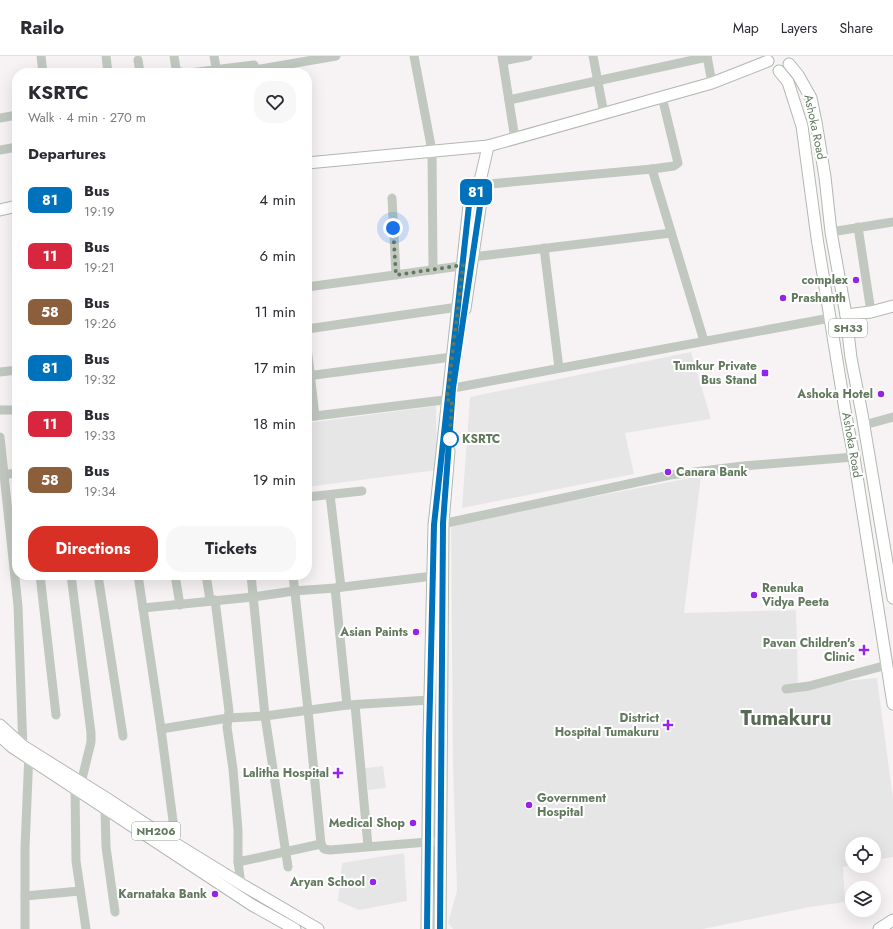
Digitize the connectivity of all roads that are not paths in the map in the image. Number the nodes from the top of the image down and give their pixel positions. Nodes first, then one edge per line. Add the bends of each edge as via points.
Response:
1 (41, 56) edge
2 (106, 56) edge
3 (174, 56) edge
4 (214, 56) edge
5 (336, 56) edge
6 (414, 56) edge
7 (528, 56) edge
8 (593, 56) edge
9 (707, 57) edge
10 (502, 58) edge
11 (769, 58) edge
12 (790, 58) edge
13 (138, 60) dead end
14 (255, 66) edge
15 (42, 68) edge
16 (107, 68) edge
17 (139, 68) edge
18 (176, 68) edge
19 (216, 68) edge
20 (239, 68) edge
21 (779, 71) junction
22 (598, 82) junction
23 (712, 83) junction
24 (662, 97) junction
25 (509, 100) junction
26 (604, 114) junction
27 (12, 116) edge
28 (0, 118) edge
29 (515, 139) junction
30 (488, 146) junction
31 (12, 148) edge
32 (0, 150) edge
33 (432, 151) junction
34 (312, 163) edge
35 (652, 169) junction
36 (478, 188) junction
37 (392, 198) dead end
38 (12, 207) edge
39 (0, 210) edge
40 (893, 222) edge
41 (858, 227) junction
42 (831, 232) junction
43 (671, 233) junction
44 (544, 248) junction
45 (469, 262) junction
46 (433, 270) junction
47 (396, 275) junction
48 (312, 286) edge
49 (893, 306) edge
50 (458, 307) junction
51 (871, 312) junction
52 (846, 315) junction
53 (830, 318) junction
54 (312, 328) edge
55 (704, 341) junction
56 (455, 357) junction
57 (559, 368) junction
58 (12, 371) edge
59 (0, 372) edge
60 (312, 376) edge
61 (450, 394) junction
62 (0, 410) edge
63 (12, 410) edge
64 (312, 417) edge
65 (893, 417) edge
66 (864, 425) junction
67 (0, 438) edge
68 (1, 448) edge
69 (854, 456) junction
70 (12, 473) edge
71 (2, 474) edge
72 (362, 491) dead end
73 (330, 495) junction
74 (312, 497) edge
75 (438, 524) junction
76 (12, 556) edge
77 (433, 576) junction
78 (15, 580) edge
79 (41, 580) edge
80 (72, 580) edge
81 (99, 580) edge
82 (139, 580) edge
83 (176, 580) edge
84 (207, 580) edge
85 (251, 580) edge
86 (293, 580) edge
87 (338, 588) junction
88 (294, 591) junction
89 (253, 597) junction
90 (893, 598) edge
91 (212, 600) junction
92 (180, 605) junction
93 (143, 608) junction
94 (887, 665) junction
95 (786, 689) dead end
96 (430, 700) junction
97 (893, 704) edge
98 (351, 705) junction
99 (308, 710) junction
100 (56, 715) dead end
101 (265, 716) junction
102 (228, 718) junction
103 (0, 725) edge
104 (161, 729) junction
105 (0, 736) edge
106 (123, 736) dead end
107 (26, 752) junction
108 (78, 785) junction
109 (105, 808) junction
110 (158, 837) junction
111 (440, 841) junction
112 (428, 842) junction
113 (176, 844) junction
114 (321, 844) junction
115 (368, 846) junction
116 (286, 851) junction
117 (238, 862) junction
118 (288, 867) dead end
119 (241, 884) junction
120 (80, 891) junction
121 (25, 896) junction
122 (116, 912) dead end
123 (893, 920) edge
124 (893, 928) edge
125 (25, 929) edge
126 (86, 929) edge
127 (295, 929) edge
128 (318, 929) edge
129 (427, 929) edge
130 (440, 929) edge
131 (879, 929) edge
132 (888, 929) edge

1 - 15 street
2 - 16 street
3 - 18 street
4 - 19 street
5 - 14 street
6 - 33 street
7 - 10 street
8 - 22 street
9 - 22 street
9 - 23 street
10 - 25 street
11 - 21 main road, Ashoka Road via 772,69
11 - 23 main road
12 - 21 main road, SH33 via 786,68
12 - 42 main road, Ashoka Road / SH33 via 811,98 821,150
13 - 17 street
14 - 20 street
21 - 53 main road, Ashoka Road via 788,82 802,126
22 - 25 street
22 - 26 street
23 - 24 main road
24 - 26 main road
24 - 35 street via 678,163 674,166
25 - 29 street
26 - 29 main road
27 - 28 street
29 - 30 main road
30 - 33 main road
30 - 36 main road
31 - 32 street
33 - 34 main road
33 - 46 street
35 - 36 street
35 - 43 street
36 - 45 main road via 469,205
37 - 47 street
38 - 39 main road
40 - 41 street
41 - 42 street
41 - 51 street
42 - 52 main road, Ashoka Road / SH33
43 - 44 street
43 - 55 street
44 - 45 street
44 - 57 street
45 - 46 street
45 - 50 main road
45 - 56 main road
46 - 47 street
47 - 48 street
49 - 51 main road
50 - 54 street
50 - 56 main road
51 - 52 main road
52 - 66 main road, Ashoka Road / SH33 via 851,358
53 - 55 street
53 - 69 main road, Ashoka Road
55 - 57 street
56 - 60 street
56 - 61 main road
57 - 61 street
58 - 59 street
61 - 64 street
61 - 75 main road
62 - 63 street
65 - 66 street
66 - 90 main road, Ashoka Road / SH33
67 - 68 street
68 - 71 street
69 - 75 street via 670,475
69 - 94 main road, Ashoka Road
70 - 71 street
71 - 76 street
72 - 73 street
73 - 74 street
73 - 87 street
75 - 77 main road
75 - 111 main road
77 - 87 street
77 - 96 main road
78 - 107 street
79 - 100 street
80 - 108 street via 91,733
81 - 106 street
82 - 93 street
83 - 92 street
84 - 91 street
85 - 89 street
86 - 88 street
87 - 88 street
87 - 98 street
88 - 89 street
88 - 99 street
89 - 91 street
89 - 101 street
91 - 92 street
91 - 102 street
92 - 93 street
93 - 104 street
94 - 95 street via 809,686
94 - 97 main road, Ashoka Road
96 - 98 street
96 - 112 main road
98 - 99 street
98 - 115 street
99 - 101 street
99 - 114 street
101 - 102 street
101 - 116 street
102 - 104 street
102 - 117 street via 238,830
103 - 107 main road, NH206
104 - 113 street
105 - 107 main road, NH206 via 12,747
107 - 108 main road, NH206
107 - 121 street
108 - 109 main road, NH206
108 - 110 main road, NH206
108 - 120 street via 76,861
109 - 110 main road, NH206
109 - 122 street via 106,847
110 - 113 main road, NH206
110 - 127 main road, NH206 via 252,905
111 - 112 street
111 - 130 main road
112 - 115 street
112 - 129 main road
113 - 119 main road, NH206
114 - 115 street via 324,849 330,850
114 - 116 street
116 - 117 street
116 - 118 street
117 - 119 street
119 - 128 main road, NH206
120 - 121 street
120 - 126 street
121 - 125 street
123 - 131 main road
124 - 132 main road

